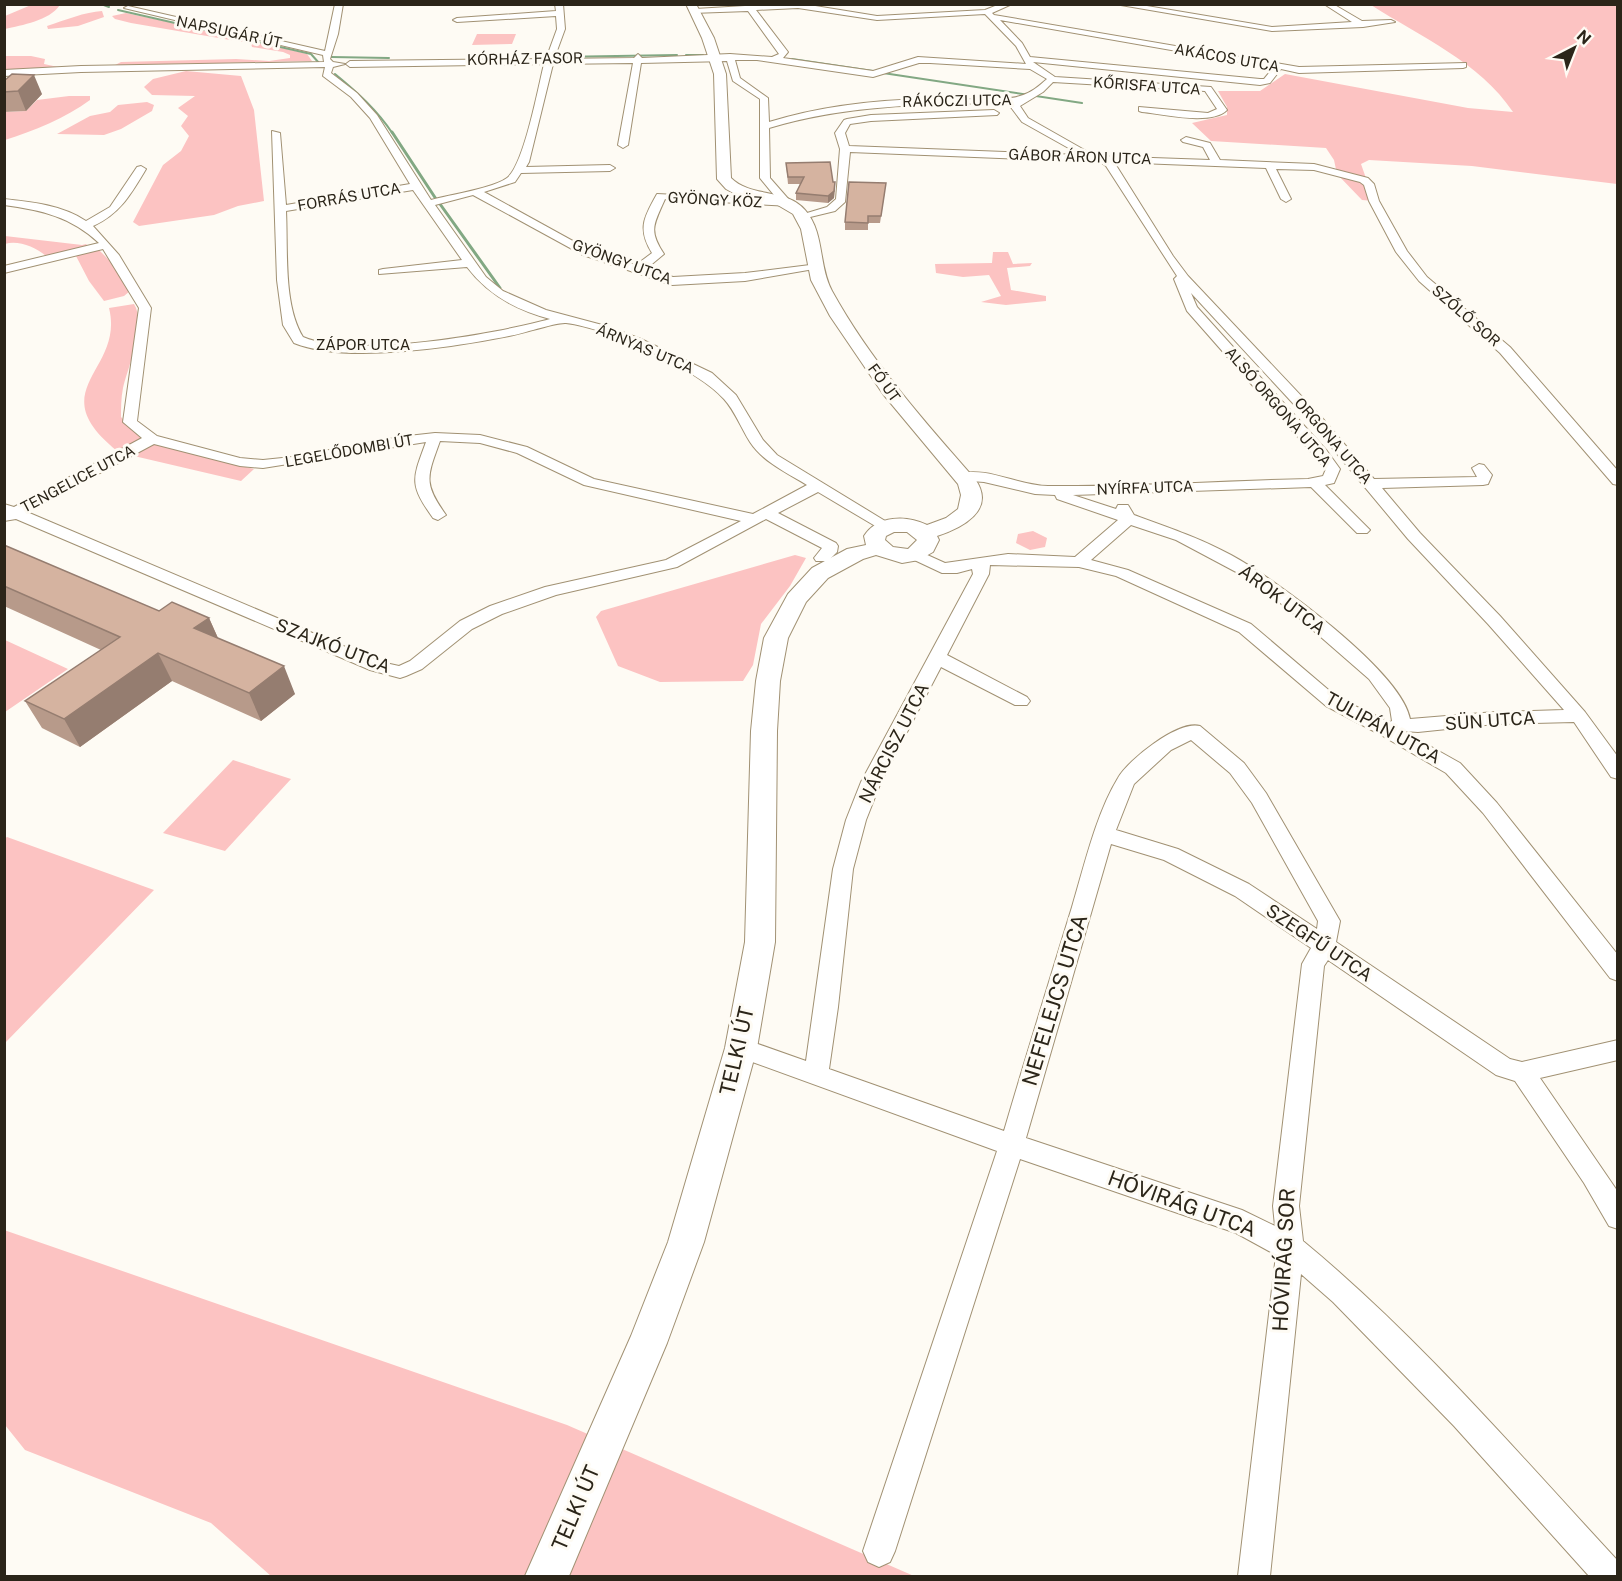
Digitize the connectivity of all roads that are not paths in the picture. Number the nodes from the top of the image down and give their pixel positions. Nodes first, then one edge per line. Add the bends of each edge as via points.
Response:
1 (339, 4) edge
2 (958, 4) edge
3 (1009, 4) edge
4 (1118, 4) edge
5 (1195, 4) edge
6 (1328, 4) edge
7 (158, 5) edge
8 (797, 5) edge
9 (748, 6) edge
10 (693, 8) edge
11 (560, 9) edge
12 (989, 14) junction
13 (1180, 15) junction
14 (457, 20) dead end
15 (1391, 22) dead end
16 (1363, 25) junction
17 (329, 54) junction
18 (730, 57) junction
19 (717, 58) junction
20 (638, 59) junction
21 (774, 59) junction
22 (550, 60) junction
23 (812, 60) dead end
24 (1030, 63) junction
25 (330, 64) junction
26 (1463, 66) dead end
27 (892, 68) junction
28 (1278, 68) junction
29 (4, 73) edge
30 (1051, 79) junction
31 (1020, 101) junction
32 (1142, 109) dead end
33 (766, 126) junction
34 (275, 133) dead end
35 (1186, 140) dead end
36 (623, 146) dead end
37 (845, 149) junction
38 (1096, 157) junction
39 (1215, 162) junction
40 (1269, 164) junction
41 (1314, 167) joint
42 (610, 168) dead end
43 (141, 169) dead end
44 (518, 170) junction
45 (416, 186) junction
46 (477, 193) junction
47 (1286, 199) dead end
48 (4, 202) edge
49 (430, 203) junction
50 (786, 204) junction
51 (281, 209) junction
52 (802, 216) junction
53 (87, 225) junction
54 (106, 244) junction
55 (470, 262) junction
56 (814, 266) junction
57 (4, 270) edge
58 (637, 270) junction
59 (383, 272) dead end
60 (1184, 278) junction
61 (564, 319) junction
62 (435, 437) junction
63 (152, 439) junction
64 (1479, 468) dead end
65 (963, 477) junction
66 (1322, 481) junction
67 (1617, 481) edge
68 (1369, 484) junction
69 (819, 485) junction
70 (1112, 490) junction
71 (1045, 491) junction
72 (8, 513) edge
73 (438, 515) dead end
74 (760, 516) junction
75 (1127, 517) junction
76 (1362, 530) dead end
77 (883, 538) junction
78 (922, 545) junction
79 (822, 558) dead end
80 (1079, 562) junction
81 (980, 563) junction
82 (938, 658) junction
83 (1021, 701) dead end
84 (1579, 716) junction
85 (1395, 727) junction
86 (1617, 772) edge
87 (1104, 834) junction
88 (1324, 947) junction
89 (1617, 972) edge
90 (741, 1048) junction
91 (1617, 1050) edge
92 (1522, 1072) junction
93 (816, 1075) junction
94 (1011, 1145) junction
95 (1617, 1217) edge
96 (1290, 1248) junction
97 (879, 1551) dead end
98 (547, 1576) edge
99 (1254, 1576) edge
100 (1610, 1576) edge

1 - 17 street
2 - 12 street, AKÁCOS UTCA
3 - 12 street
4 - 13 street
5 - 13 street
6 - 16 street
7 - 17 street, NAPSUGÁR ÚT via 128,8
8 - 9 street
8 - 12 street via 877,18
9 - 10 street
9 - 21 street via 784,52
10 - 19 main road
11 - 14 street
11 - 22 street via 561,29
12 - 24 street
12 - 28 street, AKÁCOS UTCA
13 - 16 street via 1272,29
15 - 16 street
17 - 25 street via 326,59
18 - 19 street, RÁKÓCZI UTCA
18 - 21 street, RÁKÓCZI UTCA
18 - 33 street via 736,79 764,98
19 - 20 street, KÓRHÁZ FASOR
19 - 50 main road via 724,179 736,188
20 - 22 street, KÓRHÁZ FASOR
20 - 36 street
21 - 27 street, RÁKÓCZI UTCA via 867,74
22 - 25 street, KÓRHÁZ FASOR
22 - 44 street via 524,162
23 - 27 street, RÁKÓCZI UTCA
24 - 27 street, RÁKÓCZI UTCA via 918,60
24 - 28 street via 1260,82 1268,81
24 - 30 street, RÁKÓCZI UTCA
25 - 29 street, KÓRHÁZ FASOR
25 - 45 street, ÁRNYAS UTCA via 326,74 354,95 374,117
26 - 28 street, AKÁCOS UTCA
30 - 31 street, RÁKÓCZI UTCA
30 - 32 street, KŐRISFA UTCA via 1208,89 1222,110 1208,116
31 - 33 street, RÁKÓCZI UTCA via 857,105
31 - 37 street via 1004,112 991,114 857,119 841,128
31 - 38 street via 1025,120
33 - 50 street via 765,178
34 - 51 street, ZÁPOR UTCA
35 - 39 street via 1207,145
37 - 38 street, GÁBOR ÁRON UTCA
37 - 52 street via 839,205
38 - 39 street, GÁBOR ÁRON UTCA
38 - 60 street, ORGONA UTCA via 1110,164
39 - 40 street, GÁBOR ÁRON UTCA
40 - 41 street, GÁBOR ÁRON UTCA
40 - 47 street
41 - 67 street, SZŐLŐ SOR via 1369,184 1402,252 1423,279 1505,350
42 - 44 street
43 - 53 street via 117,209
44 - 46 street via 511,180
45 - 49 street, ÁRNYAS UTCA
45 - 51 street, FORRÁS UTCA
46 - 49 street
46 - 58 street, GYÖNGY UTCA via 587,253
48 - 53 street, LEGELŐDOMBI ÚT via 44,207
49 - 55 street, ÁRNYAS UTCA
50 - 52 main road
50 - 58 street, GYÖNGY KÖZ via 662,196 647,226 649,240 658,254
51 - 61 street, ZÁPOR UTCA via 289,325 298,340 306,344 320,348 430,344 496,335
52 - 56 main road, FŐ ÚT via 810,234
53 - 54 street, LEGELŐDOMBI ÚT
54 - 57 street
54 - 63 street, LEGELŐDOMBI ÚT via 146,309 130,422
55 - 59 street
55 - 61 street, ÁRNYAS UTCA via 498,294
56 - 58 street, GYÖNGY UTCA via 677,282
56 - 65 main road, FŐ ÚT via 822,288 873,368
60 - 66 street, ALSÓ ORGONA UTCA via 1180,279 1191,308 1333,469
60 - 68 street, ORGONA UTCA via 1318,422
61 - 69 street, ÁRNYAS UTCA via 637,342 707,376 731,398 757,442 772,458
62 - 63 street, LEGELŐDOMBI ÚT via 263,464 240,462
62 - 73 street via 422,472 424,495
62 - 74 street, LEGELŐDOMBI ÚT via 480,439 522,450 589,482
63 - 72 street, TENGELICE UTCA
64 - 68 street via 1485,475 1483,481
65 - 71 street, NYÍRFA UTCA via 994,478 1013,486
65 - 78 main road, FŐ ÚT via 972,493 970,507 961,518
66 - 70 street, NYÍRFA UTCA
66 - 76 street
68 - 84 street, ORGONA UTCA
69 - 74 street, SZAJKÓ UTCA
69 - 77 street, ÁRNYAS UTCA
70 - 71 street, NYÍRFA UTCA
70 - 75 street
71 - 75 street, ÁROK UTCA
72 - 74 street, SZAJKÓ UTCA via 376,666 400,672 416,665 466,625 496,610 551,591 671,564
74 - 79 street, LEGELŐDOMBI ÚT via 830,546
75 - 80 street via 1118,530
75 - 85 street, ÁROK UTCA via 1225,558 1305,614 1375,675 1399,707
77 - 78 main road via 898,556
77 - 78 main road via 907,525
77 - 90 main road, TELKI ÚT via 820,573 796,600 776,638 764,731 760,942
78 - 81 street, TULIPÁN UTCA via 942,568
80 - 81 street, TULIPÁN UTCA via 1008,559
80 - 85 street, TULIPÁN UTCA via 1122,573 1245,628 1332,702
81 - 82 street, NÁRCISZ UTCA via 981,574
82 - 83 street
82 - 93 street, NÁRCISZ UTCA via 871,782 856,820 843,870
84 - 85 street, SÜN UTCA via 1495,718
84 - 86 street, ORGONA UTCA
85 - 89 street, TULIPÁN UTCA via 1453,768 1490,808
87 - 88 street, SZEGFŰ UTCA via 1171,854 1242,890
87 - 88 street, NEFELEJCS UTCA via 1126,780 1164,745 1193,731 1238,768 1259,798 1329,921
87 - 94 street, NEFELEJCS UTCA
88 - 92 street, SZEGFŰ UTCA via 1504,1068
88 - 96 street, HÓVIRÁG SOR via 1313,964 1286,1206
90 - 93 street, HÓVIRÁG UTCA
90 - 98 main road, TELKI ÚT via 686,1242 648,1342
91 - 92 street
92 - 95 street
93 - 94 street, HÓVIRÁG UTCA
94 - 96 street, HÓVIRÁG UTCA via 1242,1223
94 - 97 street, NEFELEJCS UTCA
96 - 99 street, HÓVIRÁG SOR
96 - 100 street, HÓVIRÁG UTCA via 1343,1292

